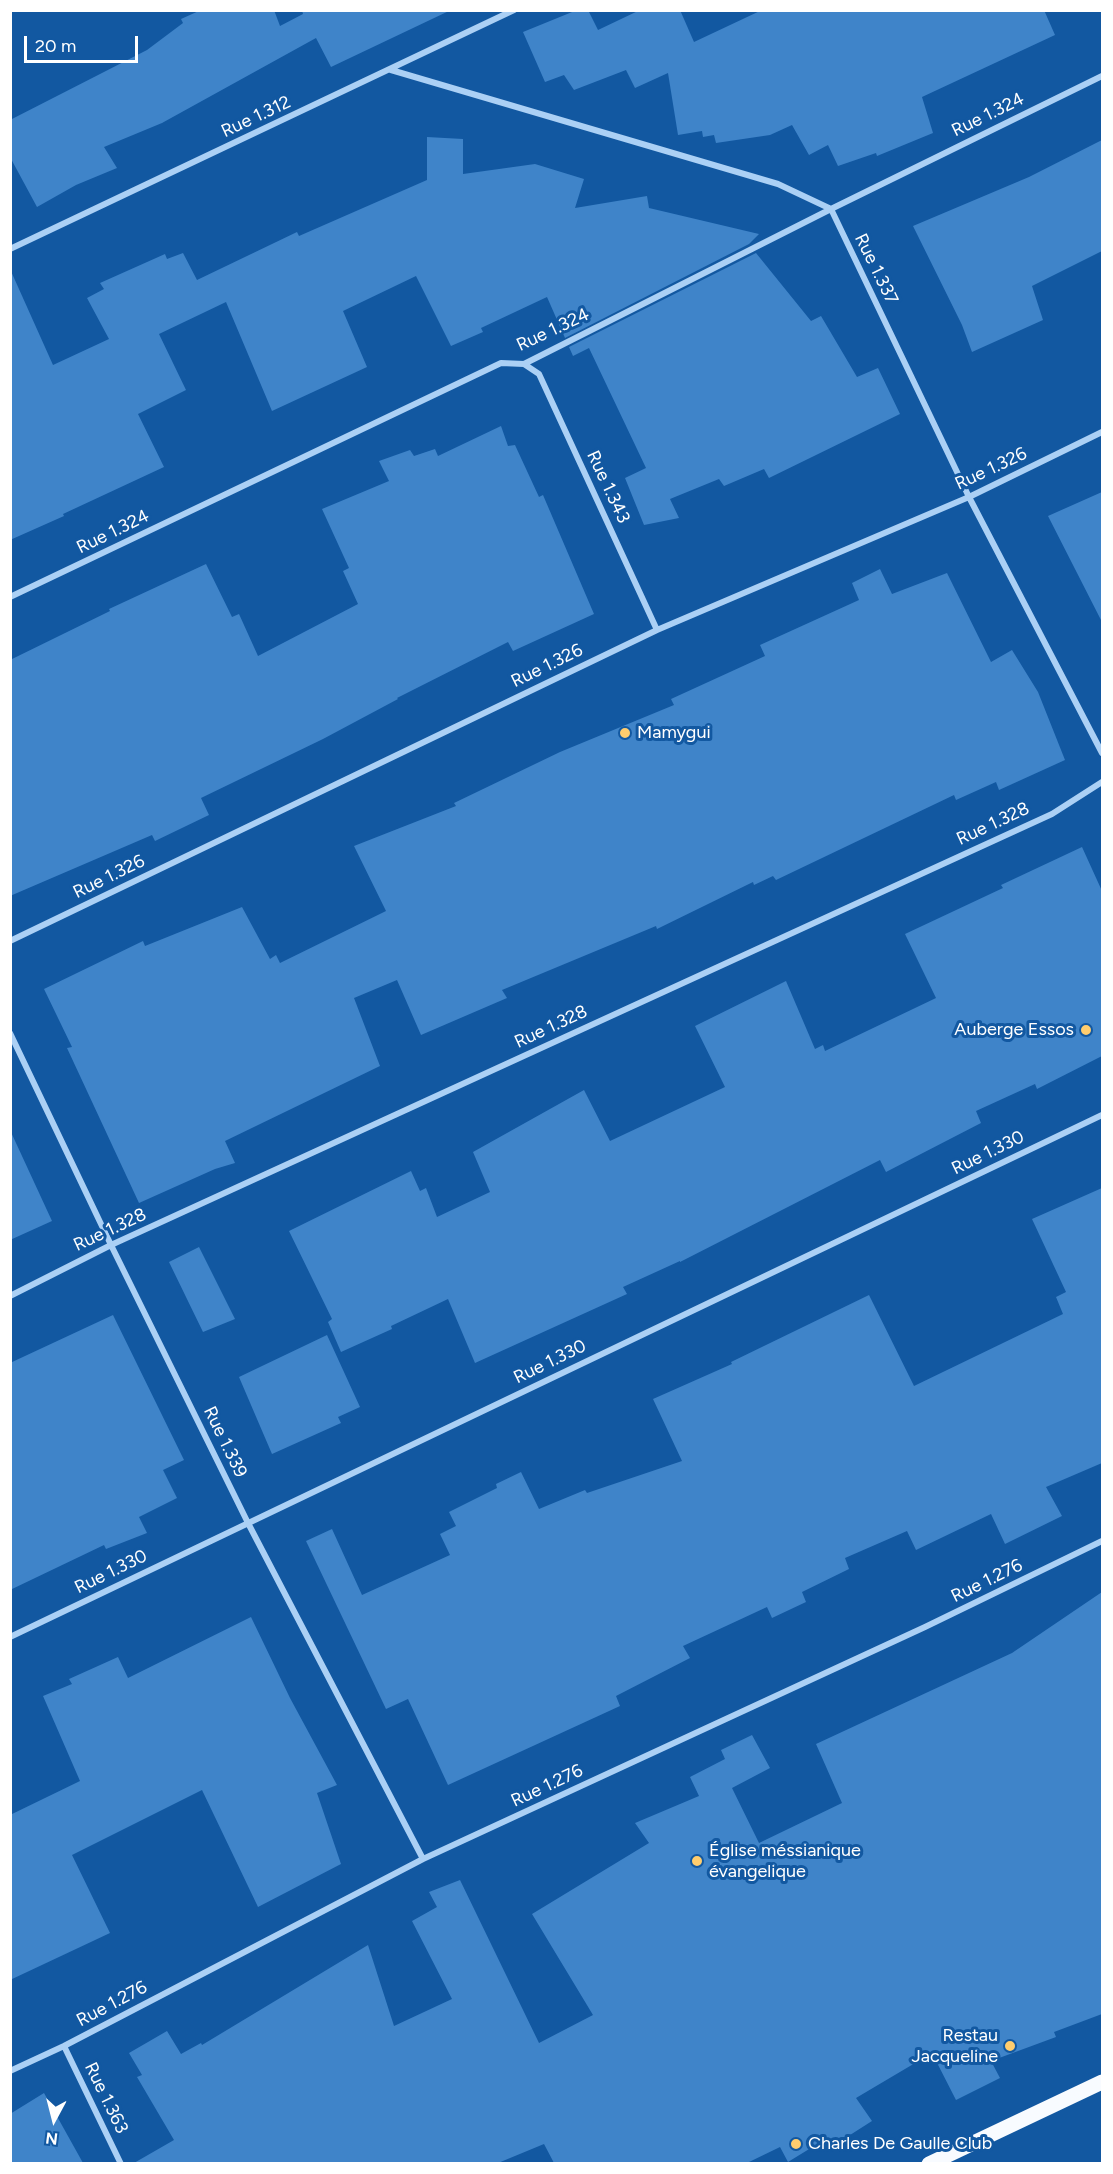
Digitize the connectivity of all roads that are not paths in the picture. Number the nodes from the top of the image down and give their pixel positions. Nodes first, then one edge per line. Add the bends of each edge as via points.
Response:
1 (514, 10) edge
2 (391, 70) junction
3 (1102, 76) edge
4 (831, 209) junction
5 (10, 249) edge
6 (524, 364) junction
7 (1102, 432) edge
8 (969, 497) junction
9 (10, 597) edge
10 (657, 630) junction
11 (1102, 753) edge
12 (1102, 782) edge
13 (10, 941) edge
14 (10, 1033) edge
15 (1102, 1115) edge
16 (111, 1245) junction
17 (10, 1296) edge
18 (248, 1523) junction
19 (1102, 1541) edge
20 (10, 1637) edge
21 (423, 1859) junction
22 (64, 2046) junction
23 (10, 2071) edge
24 (1102, 2082) edge
25 (121, 2163) edge
26 (929, 2163) edge

1 - 2 street, Rue 1.312
2 - 4 street via 778,184
2 - 5 street, Rue 1.312
3 - 4 street, Rue 1.324
4 - 6 street, Rue 1.324
4 - 8 street, Rue 1.337
6 - 9 street, Rue 1.324 via 501,363
6 - 10 street, Rue 1.343 via 540,374
7 - 8 street, Rue 1.326
8 - 10 street, Rue 1.326
8 - 11 street, Rue 1.337
10 - 13 street, Rue 1.326
12 - 16 street, Rue 1.328 via 1052,814
14 - 16 street, Rue 1.339
15 - 18 street, Rue 1.330
16 - 17 street, Rue 1.328
16 - 18 street, Rue 1.339
18 - 20 street, Rue 1.330
18 - 21 street, Rue 1.339
19 - 21 street, Rue 1.276 via 926,1627
21 - 22 street, Rue 1.276
22 - 23 street, Rue 1.276
22 - 25 street, Rue 1.363
24 - 26 main road

